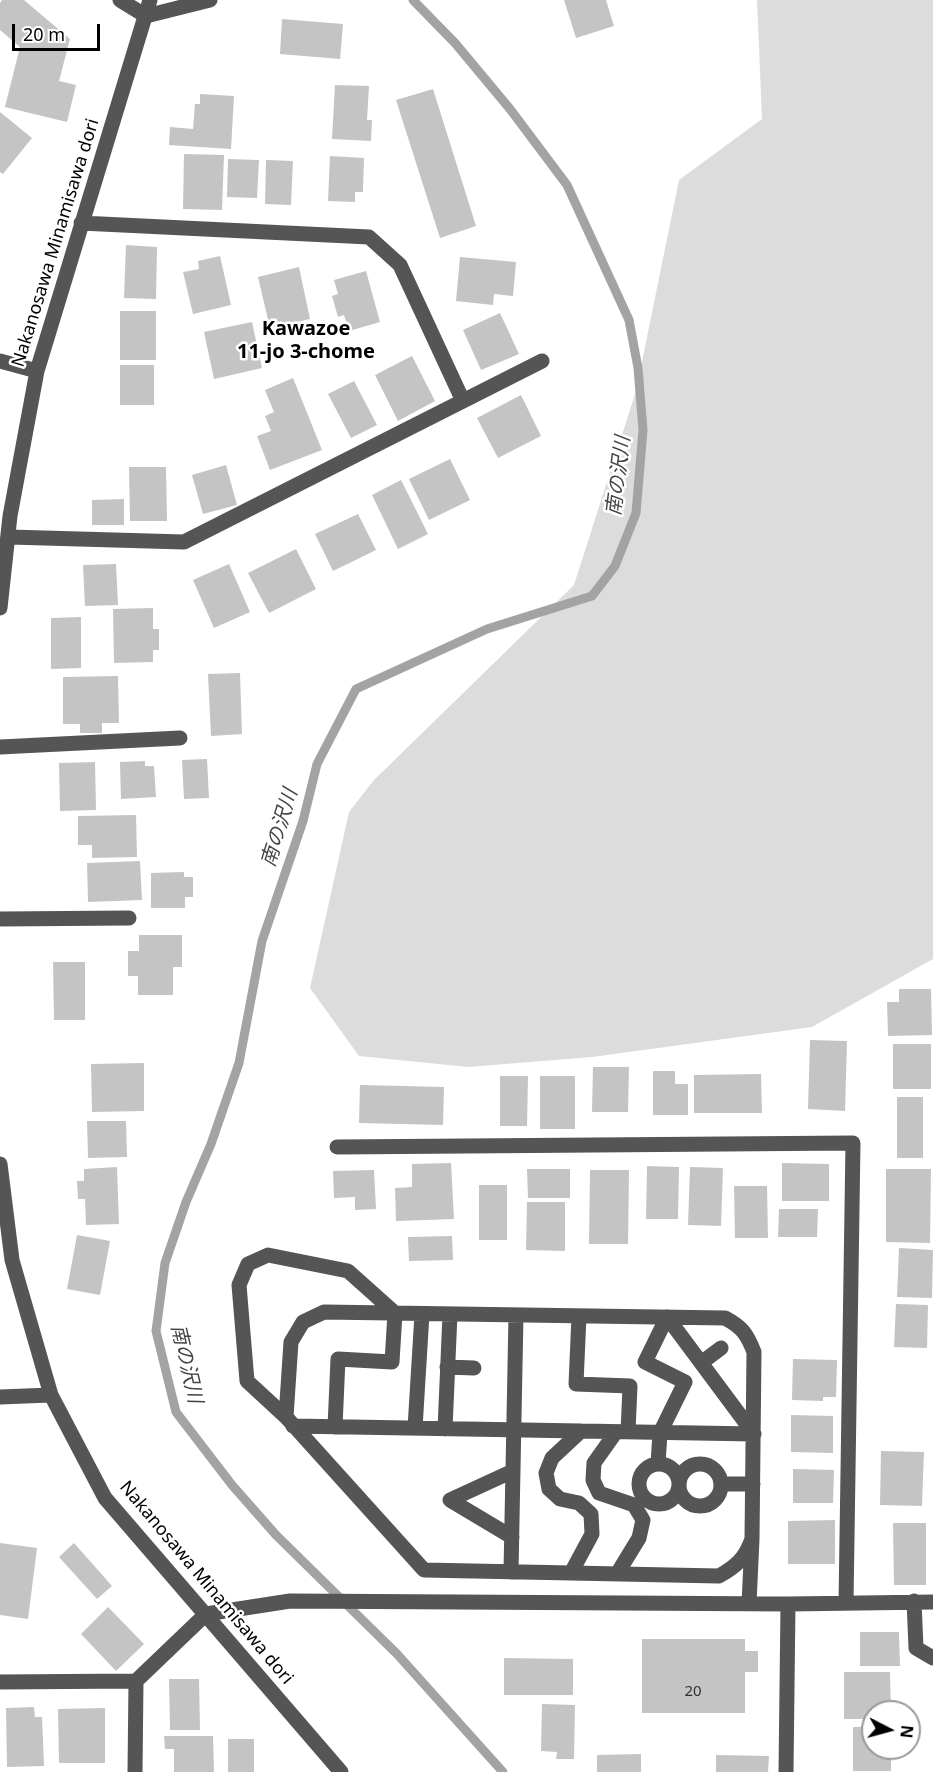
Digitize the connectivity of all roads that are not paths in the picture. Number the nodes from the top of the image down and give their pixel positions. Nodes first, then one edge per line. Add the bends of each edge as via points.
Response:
1 (120, 0) edge
2 (150, 0) edge
3 (210, 0) edge
4 (146, 16) junction
5 (81, 223) junction
6 (542, 361) dead end
7 (0, 362) edge
8 (37, 371) junction
9 (463, 400) junction
10 (5, 516) edge
11 (9, 537) junction
12 (0, 608) edge
13 (180, 738) dead end
14 (0, 747) edge
15 (129, 918) dead end
16 (0, 919) edge
17 (337, 1147) dead end
18 (0, 1164) edge
19 (394, 1313) junction
20 (422, 1314) junction
21 (450, 1314) junction
22 (516, 1315) junction
23 (579, 1316) junction
24 (668, 1317) junction
25 (721, 1348) dead end
26 (701, 1363) junction
27 (447, 1367) junction
28 (474, 1368) dead end
29 (51, 1395) junction
30 (0, 1397) edge
31 (289, 1421) junction
32 (335, 1427) junction
33 (416, 1428) junction
34 (445, 1429) junction
35 (514, 1430) junction
36 (581, 1431) junction
37 (622, 1432) junction
38 (660, 1433) junction
39 (754, 1434) junction
40 (658, 1464) junction
41 (513, 1471) junction
42 (679, 1484) junction
43 (721, 1484) junction
44 (753, 1484) junction
45 (512, 1537) junction
46 (752, 1539) junction
47 (511, 1572) junction
48 (571, 1573) junction
49 (617, 1574) junction
50 (914, 1601) junction
51 (933, 1602) edge
52 (846, 1603) junction
53 (749, 1604) junction
54 (788, 1604) junction
55 (206, 1614) junction
56 (933, 1658) edge
57 (136, 1681) junction
58 (0, 1682) edge
59 (135, 1772) edge
60 (340, 1772) edge
61 (786, 1772) edge

1 - 4 street
2 - 4 street, Nakanosawa Minamisawa dori
3 - 4 street
4 - 5 street, Nakanosawa Minamisawa dori
5 - 8 street, Nakanosawa Minamisawa dori
5 - 9 street via 369,237 400,265
6 - 9 street
7 - 8 street
8 - 10 street, Nakanosawa Minamisawa dori
9 - 11 street via 183,542
10 - 11 street, Nakanosawa Minamisawa dori
11 - 12 street, Nakanosawa Minamisawa dori
13 - 14 street
15 - 16 street
17 - 52 street via 853,1143
18 - 29 street, Nakanosawa Minamisawa dori via 12,1260
19 - 20 street
19 - 31 street via 324,1312 303,1322 291,1342
19 - 31 street via 348,1271 268,1255 249,1264 239,1285 247,1381
19 - 32 street via 392,1362 338,1359
20 - 21 street
20 - 33 street
21 - 22 street
21 - 27 street
22 - 23 street
22 - 35 street
23 - 24 street
23 - 37 street via 576,1384 630,1386
24 - 26 street
24 - 38 street via 645,1362 685,1382
24 - 39 street via 725,1318 738,1324 748,1337 754,1352
25 - 26 street
26 - 39 street
27 - 28 street
27 - 34 street
29 - 30 street
29 - 55 street, Nakanosawa Minamisawa dori via 105,1498
31 - 32 street
31 - 47 street via 424,1570
32 - 33 street
33 - 34 street
34 - 35 street
35 - 36 street
35 - 41 street
36 - 37 street
36 - 48 street via 552,1458 546,1473 549,1489 560,1499 579,1503 591,1514 592,1534
37 - 38 street
37 - 49 street via 594,1463 593,1480 599,1493 634,1505 643,1520 639,1538
38 - 39 street
38 - 40 street
39 - 44 street
40 - 42 street via 669,1466
40 - 42 street via 649,1466 640,1476 642,1495 652,1503 665,1503 675,1496
41 - 45 street
41 - 45 street via 450,1500
42 - 43 street via 690,1466 704,1464 716,1471
42 - 43 street via 687,1501 699,1505 712,1501
43 - 44 street
44 - 46 street
45 - 47 street
46 - 49 street via 746,1556 719,1576
46 - 53 street
47 - 48 street
48 - 49 street
50 - 51 street
50 - 52 street
50 - 56 street via 916,1648
52 - 54 street
53 - 54 street
53 - 55 street via 290,1601
54 - 61 street
55 - 57 street
55 - 60 street, Nakanosawa Minamisawa dori
57 - 58 street
57 - 59 street

